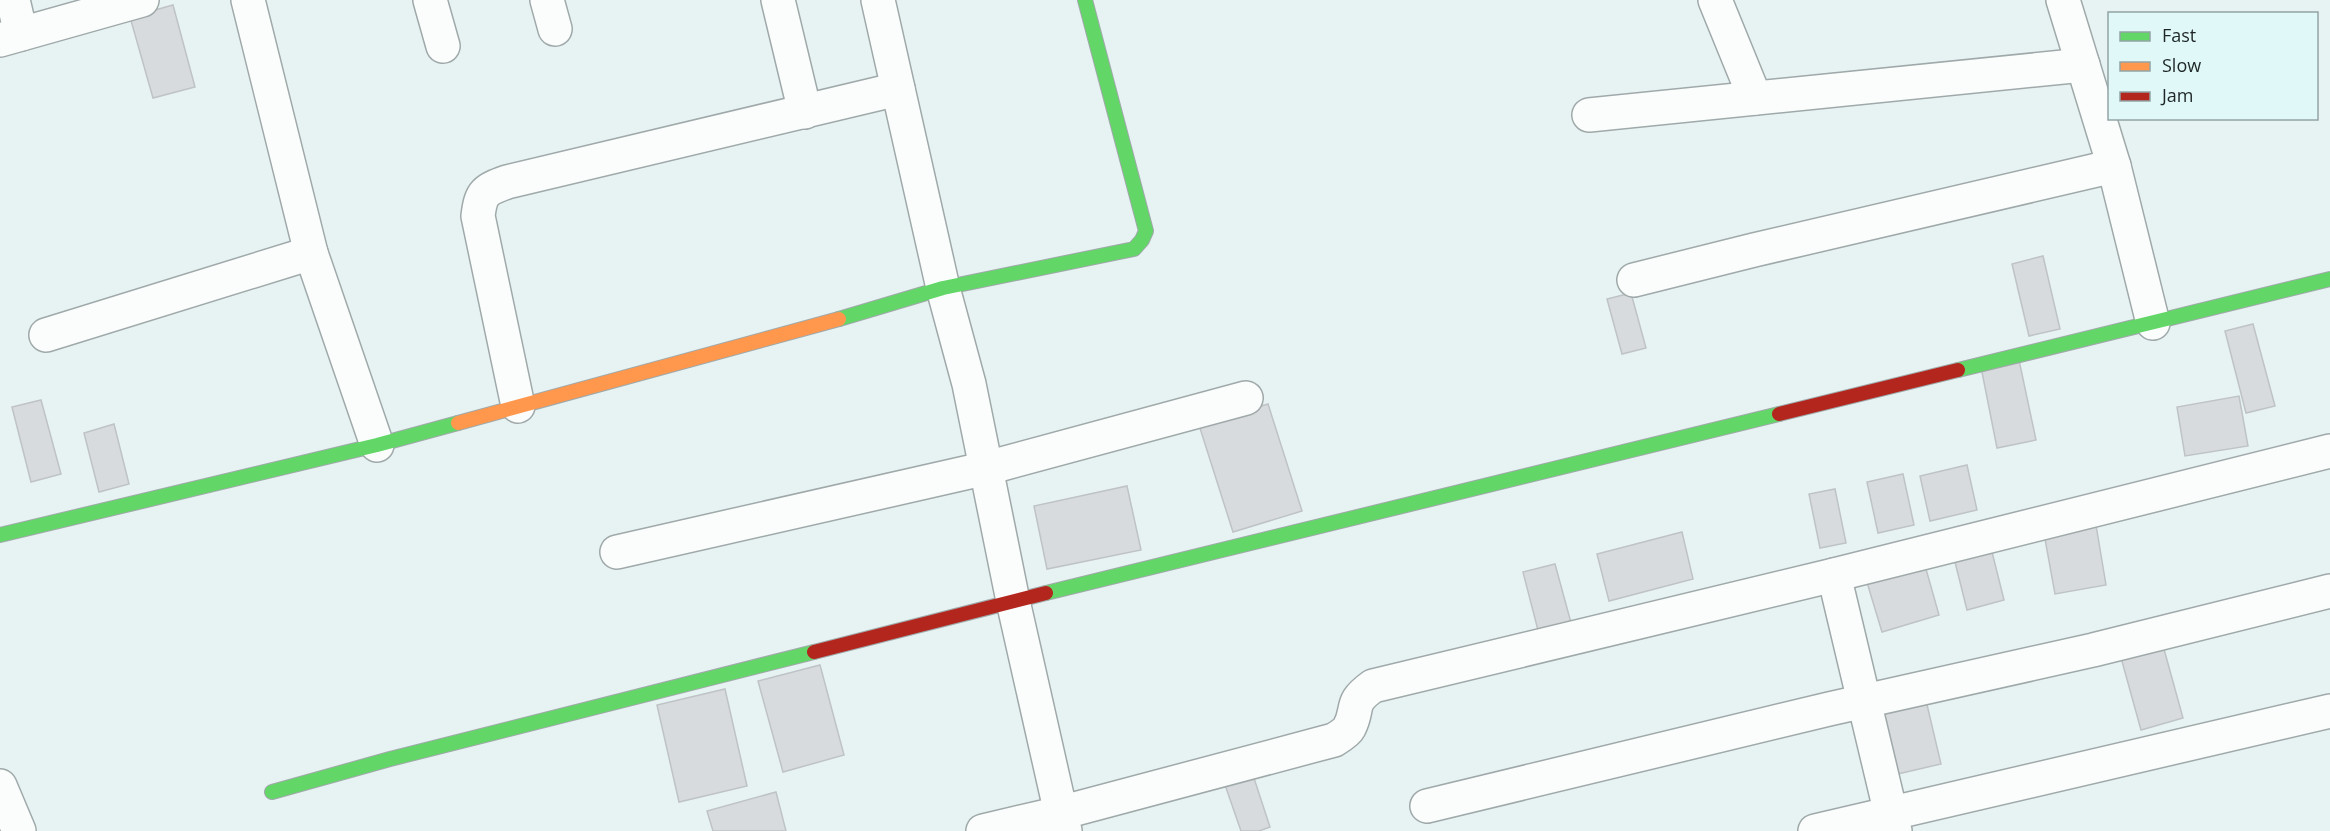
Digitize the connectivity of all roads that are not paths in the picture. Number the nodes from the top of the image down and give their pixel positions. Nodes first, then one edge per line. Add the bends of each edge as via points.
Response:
1 (13, 0) edge
2 (142, 0) edge
3 (248, 0) edge
4 (430, 0) edge
5 (778, 0) edge
6 (878, 0) edge
7 (1085, 0) edge
8 (1715, 0) edge
9 (2063, 0) edge
10 (11, 37) edge
11 (443, 46) dead end
12 (2083, 65) junction
13 (898, 89) junction
14 (1755, 98) junction
15 (805, 112) junction
16 (1589, 115) dead end
17 (2114, 166) junction
18 (311, 253) junction
19 (2330, 279) edge
20 (1634, 280) dead end
21 (943, 288) junction
22 (2153, 323) junction
23 (46, 334) dead end
24 (1246, 398) dead end
25 (518, 406) junction
26 (377, 445) junction
27 (2330, 451) edge
28 (987, 468) junction
29 (0, 535) edge
30 (617, 552) dead end
31 (1834, 575) junction
32 (2330, 591) edge
33 (1012, 601) junction
34 (1865, 701) junction
35 (2330, 711) edge
36 (0, 786) edge
37 (272, 792) dead end
38 (1427, 806) dead end
39 (1063, 822) edge
40 (1893, 822) edge
41 (19, 831) edge
42 (983, 831) edge
43 (1815, 831) edge

1 - 10 street
2 - 10 street
3 - 18 street
4 - 11 street
5 - 15 street
6 - 13 street
7 - 21 street via 1146,231 1142,240 1134,249
8 - 14 street
9 - 12 street
12 - 14 street
12 - 17 street
13 - 15 street
13 - 21 street
14 - 16 street
15 - 25 street via 488,189 480,198 478,216
17 - 20 street
17 - 22 street
18 - 23 street
18 - 26 street
19 - 22 street
21 - 25 street
21 - 28 street
22 - 33 street
24 - 28 street
25 - 26 street
26 - 29 street
27 - 31 street
28 - 30 street
28 - 33 street
31 - 34 street
31 - 39 street via 1372,686 1360,695 1349,729 1334,740
32 - 34 street
33 - 37 street
33 - 39 street
34 - 38 street
34 - 40 street
35 - 40 street
36 - 41 street
39 - 42 street
40 - 43 street

